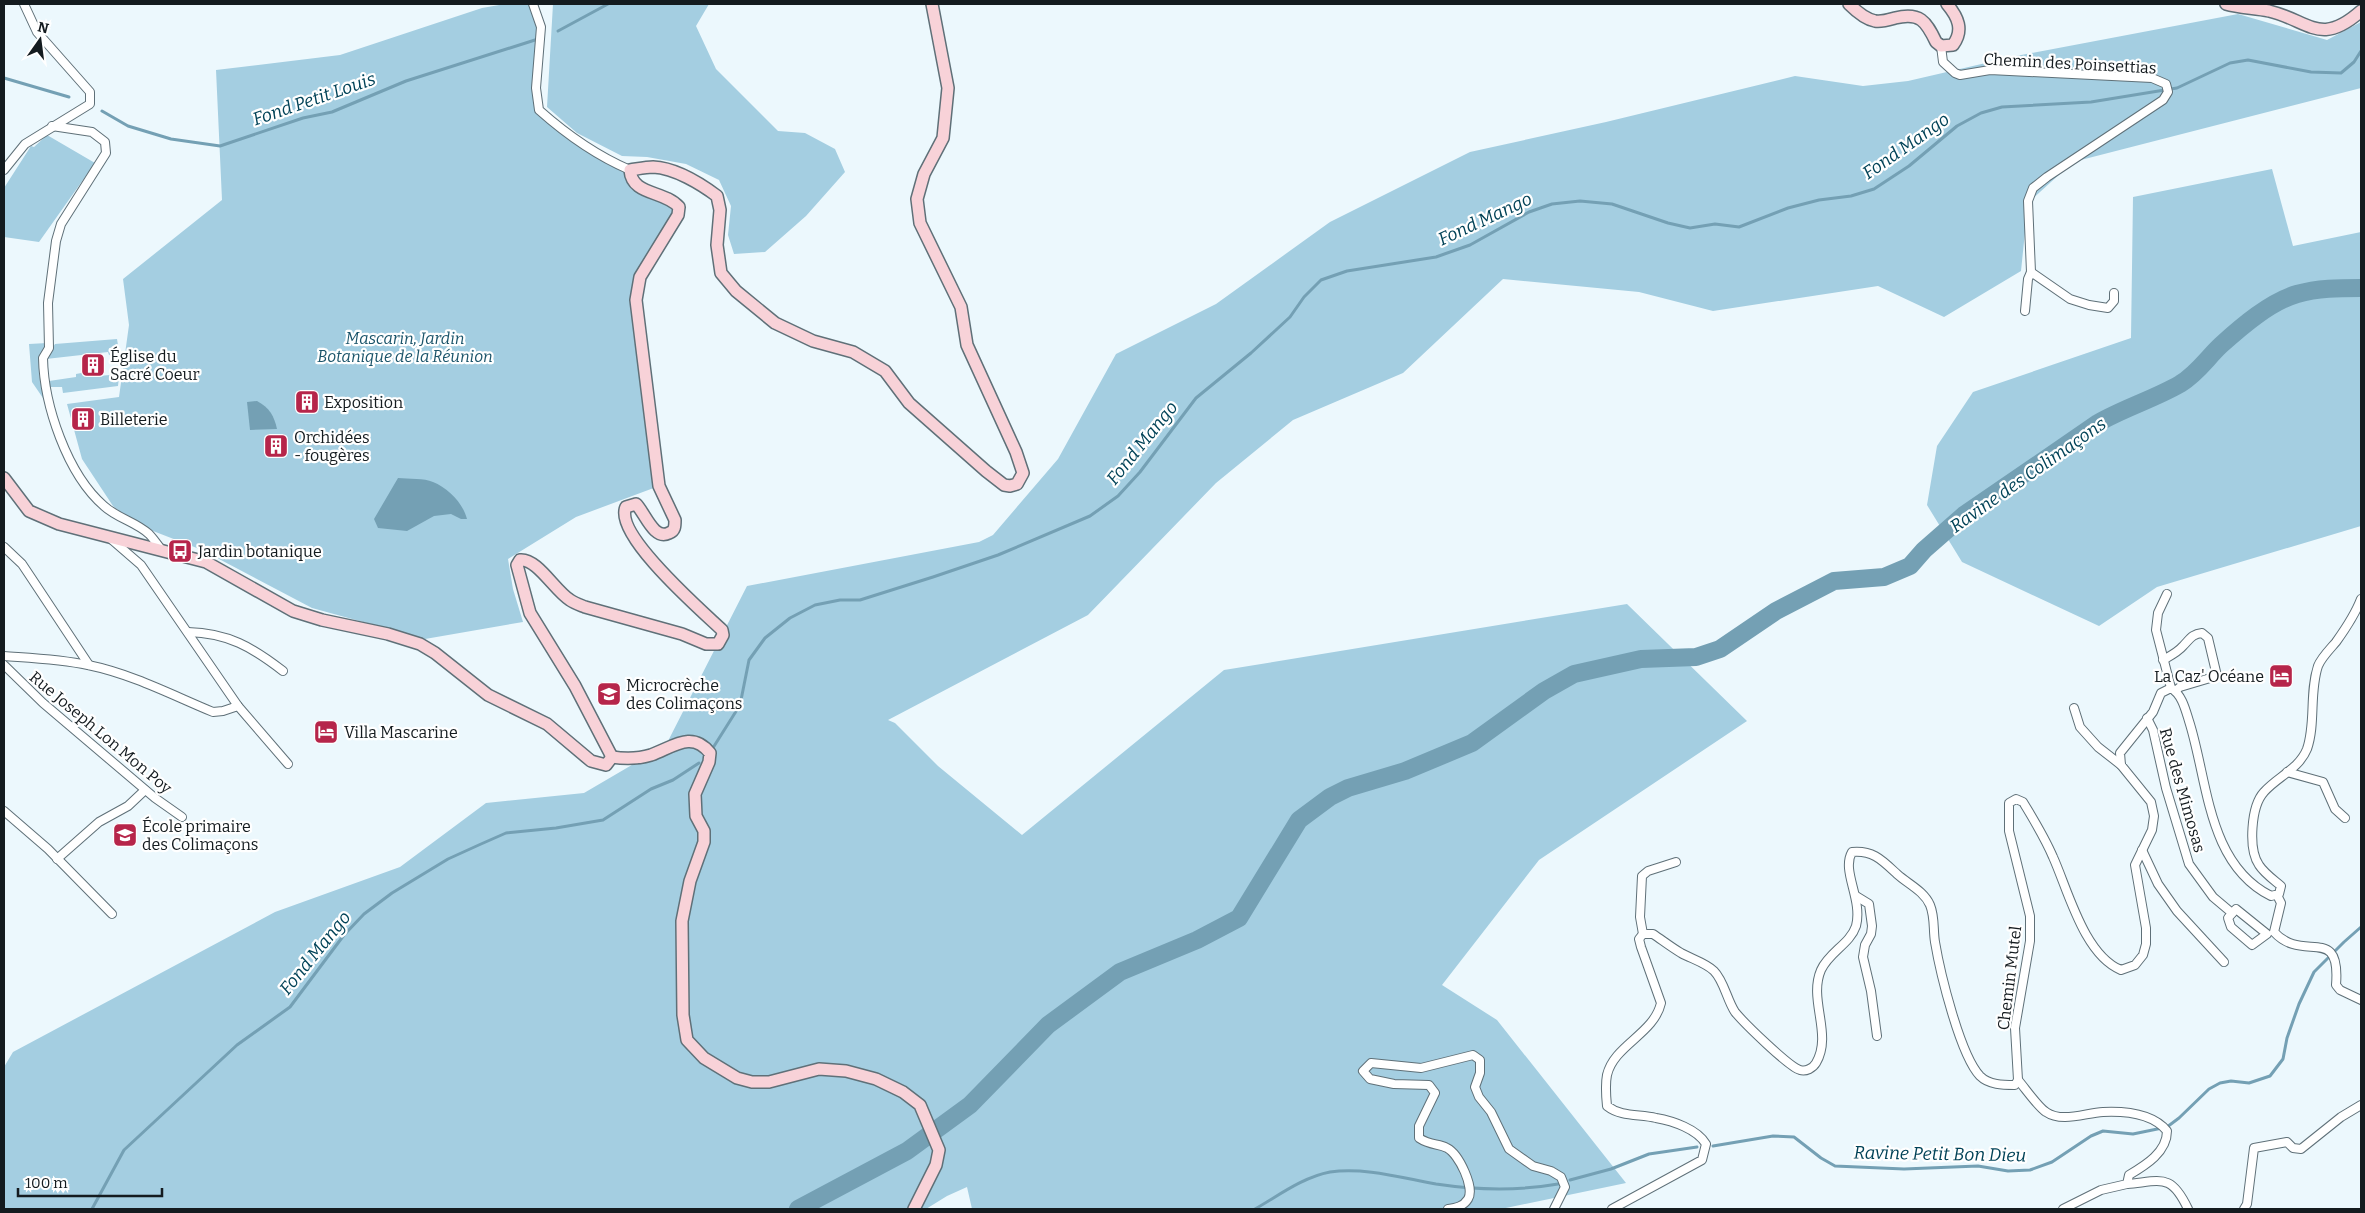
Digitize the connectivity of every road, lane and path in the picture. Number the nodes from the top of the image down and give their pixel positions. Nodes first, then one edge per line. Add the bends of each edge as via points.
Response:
1 (24, 4) edge
2 (533, 4) edge
3 (932, 4) edge
4 (1849, 4) edge
5 (1947, 4) edge
6 (2226, 4) edge
7 (2361, 11) edge
8 (1941, 46) junction
9 (52, 126) junction
10 (4, 170) edge
11 (630, 170) junction
12 (2031, 272) junction
13 (2114, 293) dead end
14 (2025, 311) dead end
15 (4, 478) edge
16 (110, 538) junction
17 (4, 547) edge
18 (161, 549) junction
19 (2167, 594) dead end
20 (2361, 599) edge
21 (188, 632) junction
22 (4, 656) edge
23 (2163, 660) junction
24 (4, 665) edge
25 (90, 665) junction
26 (283, 671) dead end
27 (2173, 690) junction
28 (238, 706) junction
29 (2074, 708) dead end
30 (2147, 718) junction
31 (612, 757) junction
32 (288, 764) dead end
33 (2121, 765) junction
34 (2287, 772) junction
35 (145, 790) junction
36 (4, 811) edge
37 (182, 817) dead end
38 (2344, 818) dead end
39 (2142, 850) junction
40 (57, 859) junction
41 (1676, 862) dead end
42 (2278, 895) junction
43 (1856, 896) junction
44 (2232, 913) junction
45 (112, 914) dead end
46 (1643, 934) junction
47 (2224, 962) dead end
48 (2361, 1000) edge
49 (1877, 1036) dead end
50 (2018, 1080) junction
51 (2361, 1105) edge
52 (2127, 1184) junction
53 (914, 1209) edge
54 (1448, 1209) edge
55 (1554, 1209) edge
56 (1612, 1209) edge
57 (2063, 1209) edge
58 (2188, 1209) edge
59 (2244, 1209) edge

1 - 9 street via 37,32 90,92 90,104
2 - 11 street via 541,27 536,88 538,110 564,132 609,161
3 - 11 main road via 948,88 943,138 924,174 917,199 920,223 961,307 967,345 1016,452 1023,473 1017,484 1004,485 986,471 909,404 885,371 853,352 813,341 775,323 736,291 721,273 717,245 720,210 717,196 704,186 668,170 654,167
4 - 8 main road via 1875,21 1903,16 1922,20
5 - 8 main road via 1960,25 1960,32 1953,45
6 - 7 main road via 2268,11 2319,30 2335,29
8 - 12 street, Chemin des Poinsettias via 1943,62 1960,75 1990,70 2152,78 2166,84 2168,92 2163,100 2047,176 2034,188 2028,200
9 - 10 street via 24,144
9 - 18 street via 92,132 105,142 106,153 62,224 56,241 48,303 50,348 43,358 49,396 65,452 83,483 103,506 149,534
11 - 31 main road via 630,179 636,186 673,200 679,207 678,215 640,277 636,300 660,486 675,526 672,532 661,534 654,530 636,504 626,507 624,512 639,546 665,577 722,630 723,635 718,644 706,644 682,634 585,607 570,600 538,569 520,560 517,566 530,613 576,686
12 - 13 street via 2059,293 2089,305 2108,308 2114,301
12 - 14 street, Chemin des Poinsettias
15 - 16 main road via 29,511 59,524
16 - 18 main road
16 - 21 street via 141,565
17 - 25 street via 22,564
18 - 31 main road via 206,562 293,611 420,644 488,695 547,724 591,761 606,765
19 - 23 street via 2158,613 2156,630
20 - 34 street via 2345,630 2319,664 2314,688 2312,732 2306,752
21 - 26 street via 211,632 255,649
21 - 28 street
22 - 25 street via 57,659
23 - 27 street
23 - 27 street via 2196,633 2208,638 2217,676
24 - 35 street, Rue Joseph Lon Mon Poy via 43,703
25 - 28 street via 138,680 214,712
27 - 30 street via 2161,693
27 - 42 street via 2182,702 2191,726 2213,821 2224,845 2241,871 2261,891 2271,896
28 - 32 street
29 - 33 street, Chemin Mutel via 2080,727
30 - 33 street via 2120,753
30 - 44 street, Rue des Mimosas via 2189,864 2212,896
31 - 53 main road via 628,759 649,755 682,742 694,741 704,745 710,753 695,794 696,816 704,831 704,842 690,881 682,921 683,1015 687,1040 704,1058 737,1078 752,1082 769,1082 819,1069 846,1071 876,1079 903,1092 920,1105 939,1150 934,1171
33 - 39 street, Chemin Mutel via 2150,802 2154,816 2152,830
34 - 38 street via 2323,782 2335,809
34 - 42 street via 2262,793 2252,826 2253,849 2259,865 2281,886
35 - 37 street, Rue Joseph Lon Mon Poy
35 - 40 street via 128,806 99,822
36 - 40 street via 42,842
39 - 47 street via 2158,884 2177,911
39 - 50 street, Chemin Mutel via 2134,865 2146,944 2135,965 2121,970 2110,966 2086,934 2072,908 2053,857 2023,802 2016,799 2009,803 2009,831 2030,916 2030,941 2015,1028
40 - 45 street
41 - 46 street via 1642,876 1640,917
42 - 48 street via 2281,903 2274,932 2282,941 2291,944 2327,949 2337,963 2336,985
43 - 46 street via 1859,915 1854,931 1821,969 1818,980 1821,1051 1815,1066 1807,1071 1787,1061 1735,1011 1716,972 1653,934
43 - 49 street via 1868,904 1872,926 1862,957
43 - 50 street via 1849,857 1852,852 1865,851 1880,857 1922,893 1934,916 1935,942 1946,991 1967,1054 1980,1076 1992,1084 2015,1085
44 - 44 street, Rue des Mimosas via 2236,909 2267,934 2252,945 2231,927 2228,918
46 - 56 street via 1639,939 1661,1003 1659,1013 1614,1060 1607,1074 1607,1106 1615,1113 1656,1118 1688,1129 1702,1137 1706,1144 1702,1160
50 - 52 street via 2045,1112 2062,1118 2104,1112 2144,1116 2160,1122 2167,1131 2167,1139 2148,1164 2129,1175
51 - 59 street via 2301,1149 2293,1148 2287,1142 2254,1148
52 - 57 street via 2101,1190
52 - 58 street via 2161,1181 2172,1184
54 - 55 street via 1462,1205 1470,1192 1466,1174 1456,1156 1447,1148 1428,1144 1419,1138 1419,1126 1435,1093 1430,1086 1370,1079 1363,1071 1371,1064 1421,1068 1473,1055 1480,1060 1475,1087 1509,1149 1533,1166 1561,1177 1565,1187

